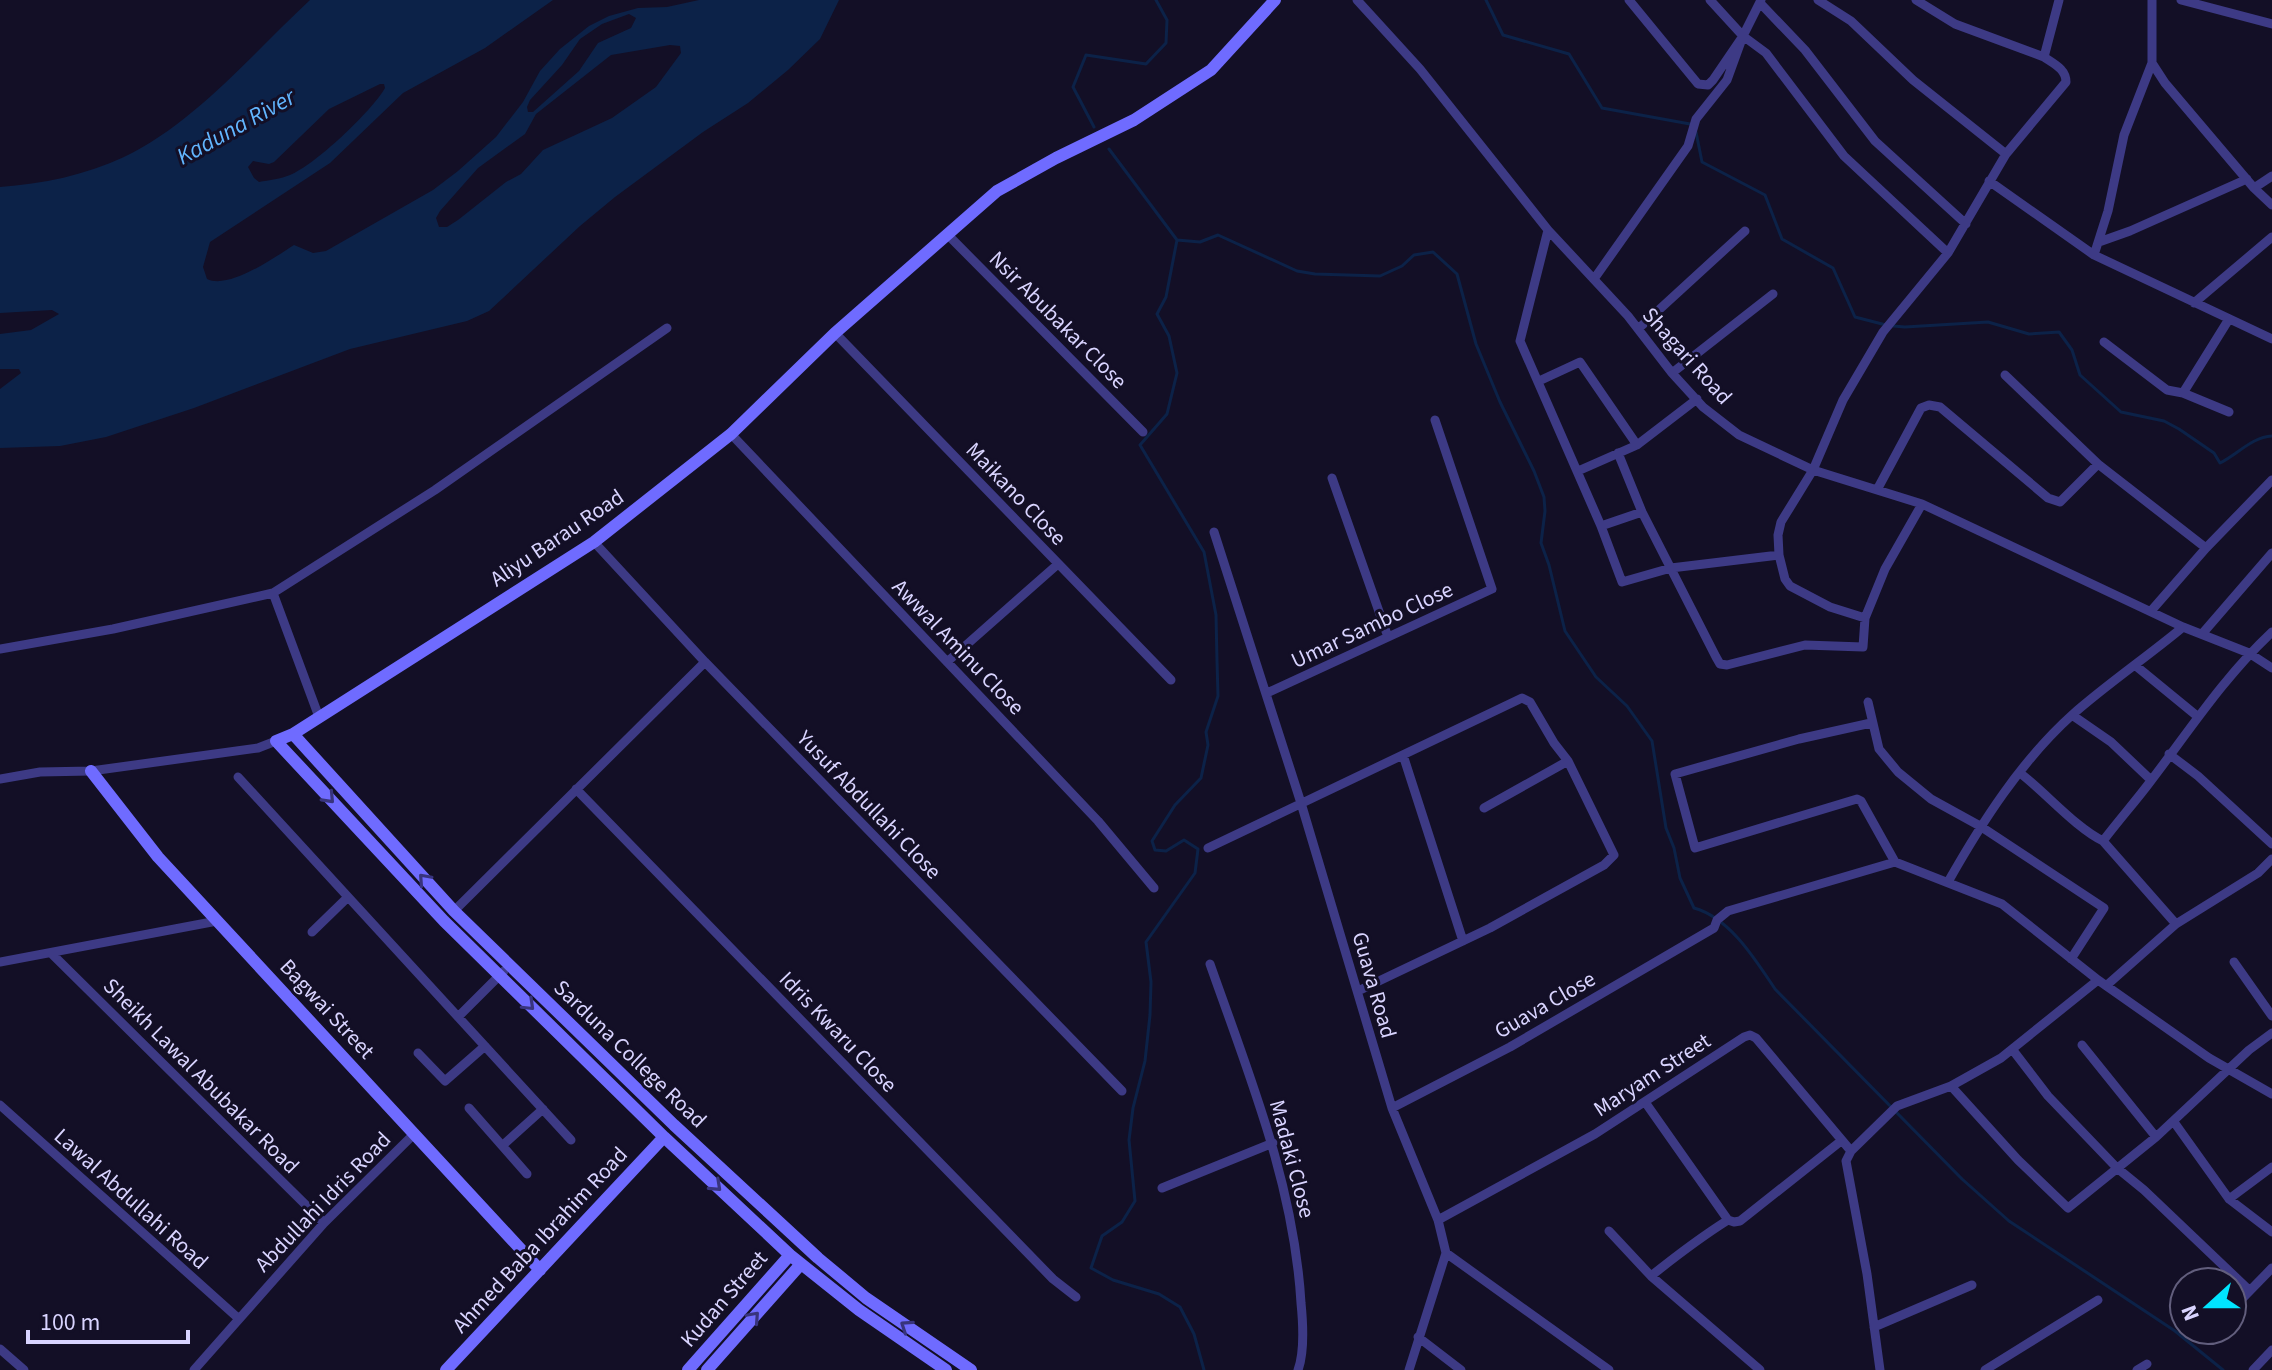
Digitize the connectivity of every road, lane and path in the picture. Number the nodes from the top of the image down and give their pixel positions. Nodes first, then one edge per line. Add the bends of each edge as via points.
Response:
1 (1275, 0) edge
2 (1357, 0) edge
3 (1629, 0) edge
4 (1710, 0) edge
5 (1818, 0) edge
6 (1916, 0) edge
7 (2059, 0) edge
8 (2152, 0) edge
9 (2181, 0) edge
10 (1760, 1) edge
11 (2272, 24) edge
12 (1743, 36) junction
13 (2044, 57) junction
14 (2152, 63) junction
15 (2006, 154) junction
16 (2272, 176) edge
17 (2247, 179) junction
18 (1989, 181) junction
19 (2254, 188) junction
20 (2272, 205) edge
21 (1966, 224) junction
22 (1548, 230) junction
23 (1745, 231) dead end
24 (947, 234) junction
25 (2272, 237) edge
26 (2099, 242) junction
27 (1948, 253) junction
28 (2094, 255) junction
29 (1594, 279) junction
30 (1773, 294) dead end
31 (2194, 303) junction
32 (2229, 319) junction
33 (667, 328) dead end
34 (1638, 329) junction
35 (835, 333) junction
36 (2272, 339) edge
37 (2104, 342) dead end
38 (1672, 373) junction
39 (2005, 375) dead end
40 (1539, 381) junction
41 (2183, 393) junction
42 (1697, 399) junction
43 (2229, 412) dead end
44 (1435, 420) dead end
45 (1143, 432) dead end
46 (731, 434) junction
47 (1637, 445) junction
48 (1618, 453) junction
49 (2098, 464) junction
50 (1576, 468) junction
51 (1813, 470) junction
52 (1332, 478) dead end
53 (2272, 480) edge
54 (1878, 488) junction
55 (1922, 504) junction
56 (1642, 512) junction
57 (1601, 526) junction
58 (1214, 532) dead end
59 (594, 542) junction
60 (2206, 548) junction
61 (2272, 553) edge
62 (1779, 555) junction
63 (1058, 564) junction
64 (1671, 568) junction
65 (273, 593) junction
66 (2151, 611) junction
67 (1865, 618) junction
68 (2183, 627) junction
69 (2272, 632) edge
70 (2202, 634) junction
71 (1388, 637) junction
72 (0, 649) edge
73 (2249, 653) junction
74 (705, 662) junction
75 (947, 662) junction
76 (2136, 666) junction
77 (2272, 668) edge
78 (1171, 680) dead end
79 (1267, 693) junction
80 (1868, 702) dead end
81 (2072, 715) junction
82 (2197, 716) junction
83 (319, 717) junction
84 (1871, 723) junction
85 (293, 734) junction
86 (276, 741) junction
87 (2169, 754) junction
88 (1403, 755) junction
89 (1568, 761) junction
90 (91, 771) junction
91 (2020, 773) junction
92 (238, 777) dead end
93 (0, 779) edge
94 (2151, 780) junction
95 (576, 789) junction
96 (1301, 803) junction
97 (1484, 808) dead end
98 (1980, 826) junction
99 (2103, 841) junction
100 (2272, 844) edge
101 (1208, 848) dead end
102 (2272, 859) edge
103 (1895, 862) junction
104 (1948, 882) junction
105 (1154, 888) dead end
106 (348, 897) junction
107 (454, 911) junction
108 (217, 921) junction
109 (2176, 924) junction
110 (312, 932) dead end
111 (1463, 941) junction
112 (52, 954) junction
113 (2071, 959) junction
114 (0, 962) edge
115 (2234, 962) dead end
116 (1210, 964) dead end
117 (509, 966) junction
118 (499, 976) junction
119 (2103, 982) junction
120 (1358, 991) junction
121 (2272, 1016) edge
122 (458, 1017) junction
123 (2272, 1033) edge
124 (2082, 1045) dead end
125 (485, 1046) junction
126 (2012, 1049) junction
127 (418, 1053) dead end
128 (2229, 1071) junction
129 (1951, 1086) junction
130 (1122, 1091) dead end
131 (2272, 1094) edge
132 (1645, 1102) junction
133 (0, 1105) edge
134 (469, 1108) dead end
135 (1392, 1108) junction
136 (543, 1109) junction
137 (2174, 1122) junction
138 (415, 1133) junction
139 (664, 1137) junction
140 (2156, 1137) junction
141 (571, 1140) dead end
142 (1841, 1141) junction
143 (1273, 1143) junction
144 (503, 1145) junction
145 (1851, 1151) junction
146 (2272, 1167) edge
147 (2117, 1168) junction
148 (527, 1174) dead end
149 (1162, 1188) dead end
150 (2229, 1199) junction
151 (1438, 1220) junction
152 (1728, 1220) junction
153 (324, 1223) junction
154 (1609, 1231) dead end
155 (2272, 1232) edge
156 (1446, 1253) junction
157 (790, 1255) junction
158 (801, 1264) junction
159 (2272, 1268) edge
160 (540, 1270) junction
161 (1651, 1276) junction
162 (1972, 1285) dead end
163 (2249, 1290) joint
164 (1076, 1297) dead end
165 (2098, 1300) dead end
166 (238, 1318) junction
167 (1874, 1327) junction
168 (1418, 1337) junction
169 (0, 1349) edge
170 (2272, 1350) edge
171 (2147, 1364) dead end
172 (2255, 1367) edge
173 (24, 1370) edge
174 (194, 1370) edge
175 (446, 1370) edge
176 (688, 1370) edge
177 (707, 1370) edge
178 (946, 1370) edge
179 (971, 1370) edge
180 (1298, 1370) edge
181 (1409, 1370) edge
182 (1461, 1370) edge
183 (1609, 1370) edge
184 (1760, 1370) edge
185 (1880, 1370) edge
186 (1985, 1370) edge
187 (2137, 1370) edge

1 - 24 street, Aliyu Barau Road via 1211,70 1134,120 997,191
2 - 22 street, Shagari Road via 1420,69
3 - 12 street via 1698,84 1713,80
4 - 12 street
5 - 15 street via 1851,21 1913,80
6 - 13 street via 1955,24
7 - 13 street
8 - 14 street
9 - 11 street
10 - 12 street
10 - 21 street via 1875,141
12 - 27 street via 1766,53 1844,156
12 - 29 street via 1727,80 1696,121 1688,146
13 - 15 street via 2061,69 2066,82
14 - 17 street
14 - 26 street via 2124,135
15 - 18 street
16 - 19 street
17 - 19 street
17 - 26 street
18 - 21 street
18 - 28 street
19 - 20 street
21 - 27 street
22 - 29 street, Shagari Road
22 - 40 street via 1520,341
23 - 34 street
24 - 35 street, Aliyu Barau Road
24 - 45 street, Nsir Abubakar Close
25 - 31 street
26 - 28 street
27 - 51 street via 1883,332 1843,400
28 - 31 street
29 - 34 street, Shagari Road
30 - 38 street
31 - 32 street
32 - 36 street
32 - 41 street
33 - 65 street via 435,490
34 - 38 street, Shagari Road
35 - 46 street, Aliyu Barau Road
35 - 63 street, Maikano Close
37 - 41 street via 2167,390
38 - 42 street, Shagari Road
39 - 49 street
40 - 47 street via 1580,362
40 - 50 street
41 - 43 street
42 - 47 street
42 - 51 street, Shagari Road via 1739,435
44 - 71 street, Umar Sambo Close via 1492,589
46 - 59 street, Aliyu Barau Road
46 - 75 street, Awwal Aminu Close
47 - 48 street
48 - 50 street
48 - 56 street
49 - 54 street via 2060,502 2048,498 1940,407 1929,405 1921,408
49 - 60 street
50 - 57 street
51 - 54 street, Shagari Road
51 - 62 street via 1781,522
52 - 71 street
53 - 60 street
54 - 55 street, Shagari Road
55 - 66 street, Shagari Road
55 - 67 street via 1885,569
56 - 57 street
56 - 64 street
57 - 64 street via 1622,582
58 - 79 street, Guava Road
59 - 74 street, Yusuf Abdullahi Close
59 - 83 street, Aliyu Barau Road
60 - 66 street
61 - 70 street
62 - 64 street
62 - 67 street via 1785,579 1797,592
63 - 75 street
63 - 78 street, Maikano Close
64 - 67 street via 1720,664 1805,645 1863,647
65 - 72 street
65 - 83 street
66 - 68 street, Shagari Road
68 - 70 street, Shagari Road
68 - 76 street
69 - 73 street
70 - 73 street, Shagari Road
71 - 79 street, Umar Sambo Close
73 - 77 street, Shagari Road
73 - 82 street
74 - 95 street
74 - 130 street, Yusuf Abdullahi Close
75 - 105 street, Awwal Aminu Close
76 - 81 street
76 - 82 street
79 - 96 street, Guava Road
80 - 84 street
81 - 91 street
81 - 94 street
82 - 87 street
83 - 85 street, Aliyu Barau Road
84 - 98 street via 1879,749 1898,772 1931,799
84 - 103 street via 1675,774 1695,848 1857,799
85 - 86 street, Aliyu Barau Road
107 -> 85 street, Sarduna College Road
86 - 90 street via 258,748
86 -> 118 street, Sarduna College Road
87 - 94 street
87 - 100 street
88 - 89 street via 1522,698 1530,702
88 - 96 street
88 - 111 street
89 - 97 street
89 - 111 street via 1614,855
90 - 93 street
90 - 108 street, Bagwai Street via 158,857
91 - 98 street
91 - 99 street
92 - 106 street
94 - 99 street
95 - 107 street
95 - 164 street, Idris Kwaru Close
96 - 101 street
96 - 120 street, Guava Road
98 - 104 street
98 - 113 street via 2104,908
99 - 109 street
102 - 109 street
103 - 104 street
103 - 135 street, Guava Close via 1728,911 1714,928 1510,1047
104 - 113 street via 2002,904
106 - 110 street
106 - 122 street
107 - 117 street, Sarduna College Road
108 - 112 street
108 - 138 street, Bagwai Street
109 - 119 street
111 - 120 street
112 - 114 street
112 - 153 street, Sheikh Lawal Abubakar Road
113 - 119 street
115 - 121 street
116 - 143 street, Madaki Close
117 - 118 street
179 -> 117 street, Sarduna College Road via 818,1258
118 - 122 street
118 -> 139 street, Sarduna College Road
119 - 126 street
119 - 128 street
120 - 135 street, Guava Road
122 - 125 street
123 - 128 street
124 - 140 street
125 - 127 street via 445,1081
125 - 136 street
126 - 129 street
126 - 147 street via 2048,1096
128 - 131 street
128 - 137 street
129 - 145 street via 1893,1109
129 - 147 street via 2068,1208
132 - 142 street, Maryam Street via 1750,1035
132 - 151 street, Maryam Street
132 - 152 street
133 - 166 street, Lawal Abdullahi Road
134 - 144 street
135 - 151 street, Guava Road
136 - 141 street
136 - 144 street
137 - 140 street
137 - 150 street
138 - 153 street, Abdullahi Idris Road
138 - 160 street, Bagwai Street
139 -> 157 street, Sarduna College Road
139 - 160 street, Ahmed Baba Ibrahim Road
140 - 147 street
142 - 145 street, Maryam Street
142 - 152 street via 1740,1221
143 - 149 street
143 - 180 street, Madaki Close via 1299,1265
144 - 148 street
145 - 167 street via 1846,1161
146 - 150 street
147 - 163 street
150 - 155 street
151 - 156 street, Guava Road
152 - 161 street
153 - 166 street, Abdullahi Idris Road
154 - 161 street
156 - 168 street
156 - 183 street
157 - 158 street, Sarduna College Road
157 - 176 street, Kudan Street
177 -> 158 street
158 - 178 street, Sarduna College Road
159 - 163 street
160 - 175 street, Ahmed Baba Ibrahim Road
161 - 184 street
162 - 167 street
165 - 186 street
166 - 174 street, Abdullahi Idris Road
167 - 185 street
168 - 181 street
168 - 182 street
169 - 173 street
170 - 172 street
171 - 187 street

